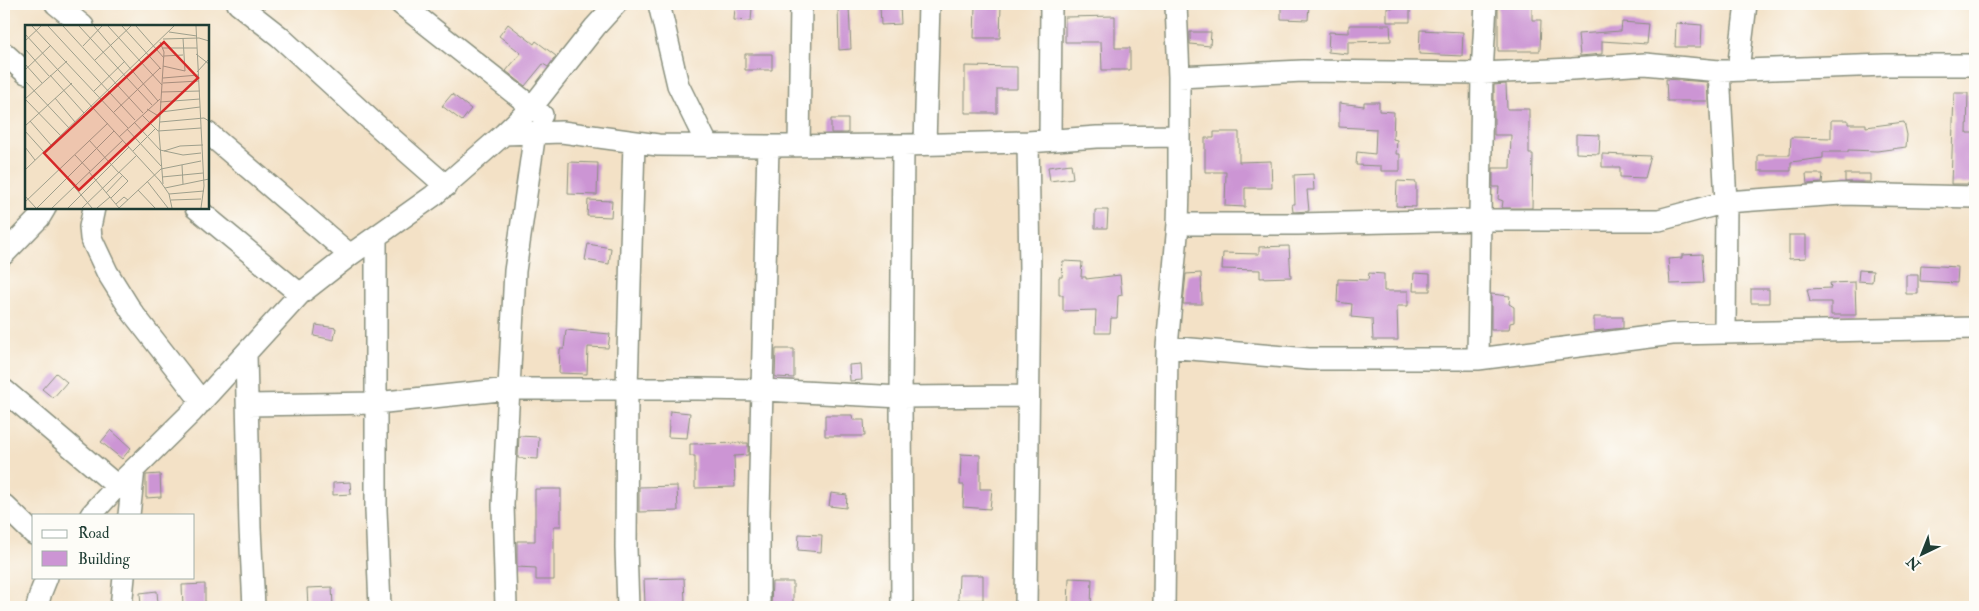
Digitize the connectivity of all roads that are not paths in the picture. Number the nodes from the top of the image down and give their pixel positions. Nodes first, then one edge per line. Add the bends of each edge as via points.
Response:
1 (56, 4) edge
2 (238, 4) edge
3 (401, 4) edge
4 (659, 4) edge
5 (801, 4) edge
6 (929, 4) edge
7 (1051, 4) edge
8 (1176, 4) edge
9 (1486, 4) edge
10 (1746, 4) edge
11 (607, 6) edge
12 (82, 25) edge
13 (4, 53) edge
14 (1975, 65) edge
15 (1729, 71) junction
16 (25, 72) edge
17 (1482, 73) junction
18 (1179, 77) junction
19 (532, 107) junction
20 (534, 132) junction
21 (562, 132) junction
22 (209, 134) edge
23 (504, 134) junction
24 (1178, 136) junction
25 (1050, 140) junction
26 (1028, 142) junction
27 (634, 143) junction
28 (925, 144) junction
29 (708, 146) junction
30 (768, 146) junction
31 (799, 146) junction
32 (903, 146) junction
33 (446, 186) junction
34 (1975, 197) edge
35 (1726, 202) junction
36 (44, 209) edge
37 (94, 209) edge
38 (197, 209) edge
39 (1479, 220) junction
40 (1178, 224) junction
41 (376, 237) junction
42 (4, 254) edge
43 (350, 255) junction
44 (300, 294) junction
45 (1975, 328) edge
46 (1725, 332) junction
47 (1167, 347) junction
48 (246, 354) junction
49 (1478, 359) junction
50 (627, 389) junction
51 (4, 390) edge
52 (509, 390) junction
53 (763, 390) junction
54 (1028, 396) junction
55 (901, 397) junction
56 (202, 402) junction
57 (376, 403) junction
58 (248, 406) junction
59 (134, 469) junction
60 (117, 486) junction
61 (4, 505) edge
62 (92, 514) edge
63 (129, 514) edge
64 (32, 532) edge
65 (47, 578) edge
66 (124, 578) edge
67 (37, 607) edge
68 (121, 607) edge
69 (254, 607) edge
70 (380, 607) edge
71 (506, 607) edge
72 (628, 607) edge
73 (759, 607) edge
74 (902, 607) edge
75 (1026, 607) edge
76 (1164, 607) edge

1 - 12 street
2 - 33 street via 279,36
3 - 19 street
4 - 29 street via 678,85
5 - 31 street
6 - 28 street
7 - 25 street
8 - 18 street
9 - 17 street
10 - 15 street
11 - 19 street
13 - 16 street
14 - 15 street
15 - 17 street via 1645,64
15 - 35 street
17 - 18 street via 1303,71
17 - 39 street
18 - 24 street
19 - 21 street
19 - 23 street
20 - 21 street
20 - 23 street
20 - 52 street via 515,271
21 - 27 street
22 - 43 street
23 - 33 street
24 - 25 street
24 - 40 street
25 - 26 street
26 - 28 street
26 - 54 street
27 - 29 street
27 - 50 street
28 - 32 street
29 - 30 street
30 - 31 street
30 - 53 street
31 - 32 street
32 - 55 street
33 - 41 street
34 - 35 street via 1841,194
35 - 39 street via 1659,220
35 - 46 street
36 - 42 street
37 - 56 street via 91,238 107,272 132,312
38 - 44 street
39 - 40 street
39 - 49 street
40 - 47 street
41 - 43 street
41 - 57 street
43 - 44 street
44 - 48 street
45 - 46 street
46 - 49 street via 1672,334
47 - 49 street via 1309,359
47 - 76 street
48 - 56 street
48 - 58 street
50 - 52 street
50 - 53 street
50 - 72 street
51 - 60 street
52 - 57 street
52 - 71 street via 503,505
53 - 55 street
53 - 73 street
54 - 55 street
54 - 75 street
55 - 74 street
56 - 59 street
57 - 58 street
57 - 70 street
58 - 69 street
59 - 60 street
59 - 63 street
60 - 62 street
61 - 64 street
65 - 67 street
66 - 68 street

